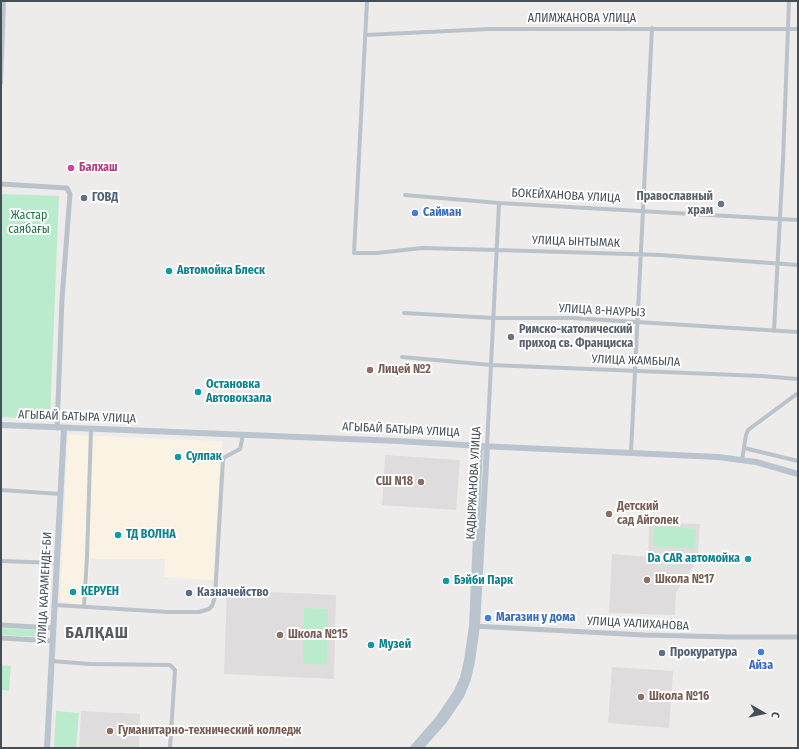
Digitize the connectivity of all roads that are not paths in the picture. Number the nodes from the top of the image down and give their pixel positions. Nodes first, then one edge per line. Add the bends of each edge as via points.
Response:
1 (4, 1) edge
2 (367, 1) edge
3 (789, 1) edge
4 (652, 28) junction
5 (787, 28) junction
6 (798, 29) edge
7 (366, 35) junction
8 (1, 83) edge
9 (1, 184) edge
10 (405, 195) dead end
11 (499, 203) junction
12 (643, 210) junction
13 (780, 219) junction
14 (798, 220) edge
15 (497, 250) junction
16 (641, 254) junction
17 (778, 263) junction
18 (798, 265) edge
19 (404, 313) dead end
20 (493, 318) junction
21 (637, 323) junction
22 (774, 331) junction
23 (798, 332) edge
24 (402, 358) dead end
25 (491, 365) junction
26 (635, 371) junction
27 (798, 379) edge
28 (797, 395) edge
29 (1, 425) edge
30 (57, 428) junction
31 (64, 428) junction
32 (92, 429) junction
33 (243, 435) junction
34 (480, 446) junction
35 (487, 446) junction
36 (744, 448) junction
37 (631, 452) junction
38 (742, 460) junction
39 (798, 461) edge
40 (798, 474) edge
41 (1, 490) edge
42 (60, 494) junction
43 (1, 561) edge
44 (57, 564) junction
45 (55, 606) junction
46 (84, 607) junction
47 (1, 625) edge
48 (474, 626) junction
49 (53, 628) junction
50 (798, 637) edge
51 (1, 638) edge
52 (53, 641) junction
53 (52, 661) junction
54 (47, 748) edge
55 (170, 748) edge
56 (413, 748) edge
57 (420, 748) edge

1 - 8 street
2 - 7 street
3 - 5 street
4 - 5 street, АЛИМЖАНОВА УЛИЦА
4 - 7 street, АЛИМЖАНОВА УЛИЦА via 489,29
4 - 12 street
5 - 6 street, АЛИМЖАНОВА УЛИЦА
5 - 13 street
7 - 15 street, УЛИЦА ЫНТЫМАК via 354,253 422,248
9 - 30 street via 66,188 70,194 62,299
10 - 11 street, БОКЕЙХАНОВА УЛИЦА
11 - 12 street, БОКЕЙХАНОВА УЛИЦА
11 - 15 street, КАДЫРЖАНОВА УЛИЦА
12 - 13 street, БОКЕЙХАНОВА УЛИЦА
12 - 16 street
13 - 14 street, БОКЕЙХАНОВА УЛИЦА
13 - 17 street
15 - 16 street, УЛИЦА ЫНТЫМАК
15 - 20 street, КАДЫРЖАНОВА УЛИЦА
16 - 17 street, УЛИЦА ЫНТЫМАК
16 - 21 street
17 - 18 street, УЛИЦА ЫНТЫМАК
17 - 22 street
19 - 20 street, УЛИЦА 8-НАУРЫЗ
20 - 21 street, УЛИЦА 8-НАУРЫЗ via 572,318
20 - 25 street, КАДЫРЖАНОВА УЛИЦА
21 - 22 street, УЛИЦА 8-НАУРЫЗ
21 - 26 street
22 - 23 street, УЛИЦА 8-НАУРЫЗ
24 - 25 street, УЛИЦА ЖАМБЫЛА
25 - 26 street, УЛИЦА ЖАМБЫЛА
25 - 35 street, КАДЫРЖАНОВА УЛИЦА
26 - 27 street, УЛИЦА ЖАМБЫЛА
26 - 37 street
28 - 36 street via 748,430
29 - 30 main road, АГЫБАЙ БАТЫРА УЛИЦА
30 - 31 main road, АГЫБАЙ БАТЫРА УЛИЦА
31 - 32 main road, АГЫБАЙ БАТЫРА УЛИЦА
31 - 42 main road, УЛИЦА КАРАМЕНДЕ-БИ
32 - 33 main road, АГЫБАЙ БАТЫРА УЛИЦА
32 - 46 street
33 - 34 main road, АГЫБАЙ БАТЫРА УЛИЦА
33 - 46 street via 240,449 224,459 215,597 212,606 199,612
34 - 35 main road, АГЫБАЙ БАТЫРА УЛИЦА
34 - 48 main road, КАДЫРЖАНОВА УЛИЦА
35 - 37 main road, АГЫБАЙ БАТЫРА УЛИЦА
35 - 48 main road, КАДЫРЖАНОВА УЛИЦА
36 - 38 street
36 - 39 street
37 - 38 main road, АГЫБАЙ БАТЫРА УЛИЦА
38 - 40 main road, АГЫБАЙ БАТЫРА УЛИЦА
41 - 42 street
42 - 44 main road, УЛИЦА КАРАМЕНДЕ-БИ
43 - 44 street
44 - 45 main road, УЛИЦА КАРАМЕНДЕ-БИ
45 - 46 street
45 - 49 main road, УЛИЦА КАРАМЕНДЕ-БИ
47 - 49 street
48 - 50 street, УЛИЦА УАЛИХАНОВА via 644,635
48 - 56 main road, КАДЫРЖАНОВА УЛИЦА via 463,678 456,693 439,718
48 - 57 main road, КАДЫРЖАНОВА УЛИЦА via 472,661 461,696 444,721
49 - 52 main road, УЛИЦА КАРАМЕНДЕ-БИ
51 - 52 street
52 - 53 main road, УЛИЦА КАРАМЕНДЕ-БИ
53 - 54 main road, УЛИЦА КАРАМЕНДЕ-БИ
53 - 55 street via 170,665 175,670

